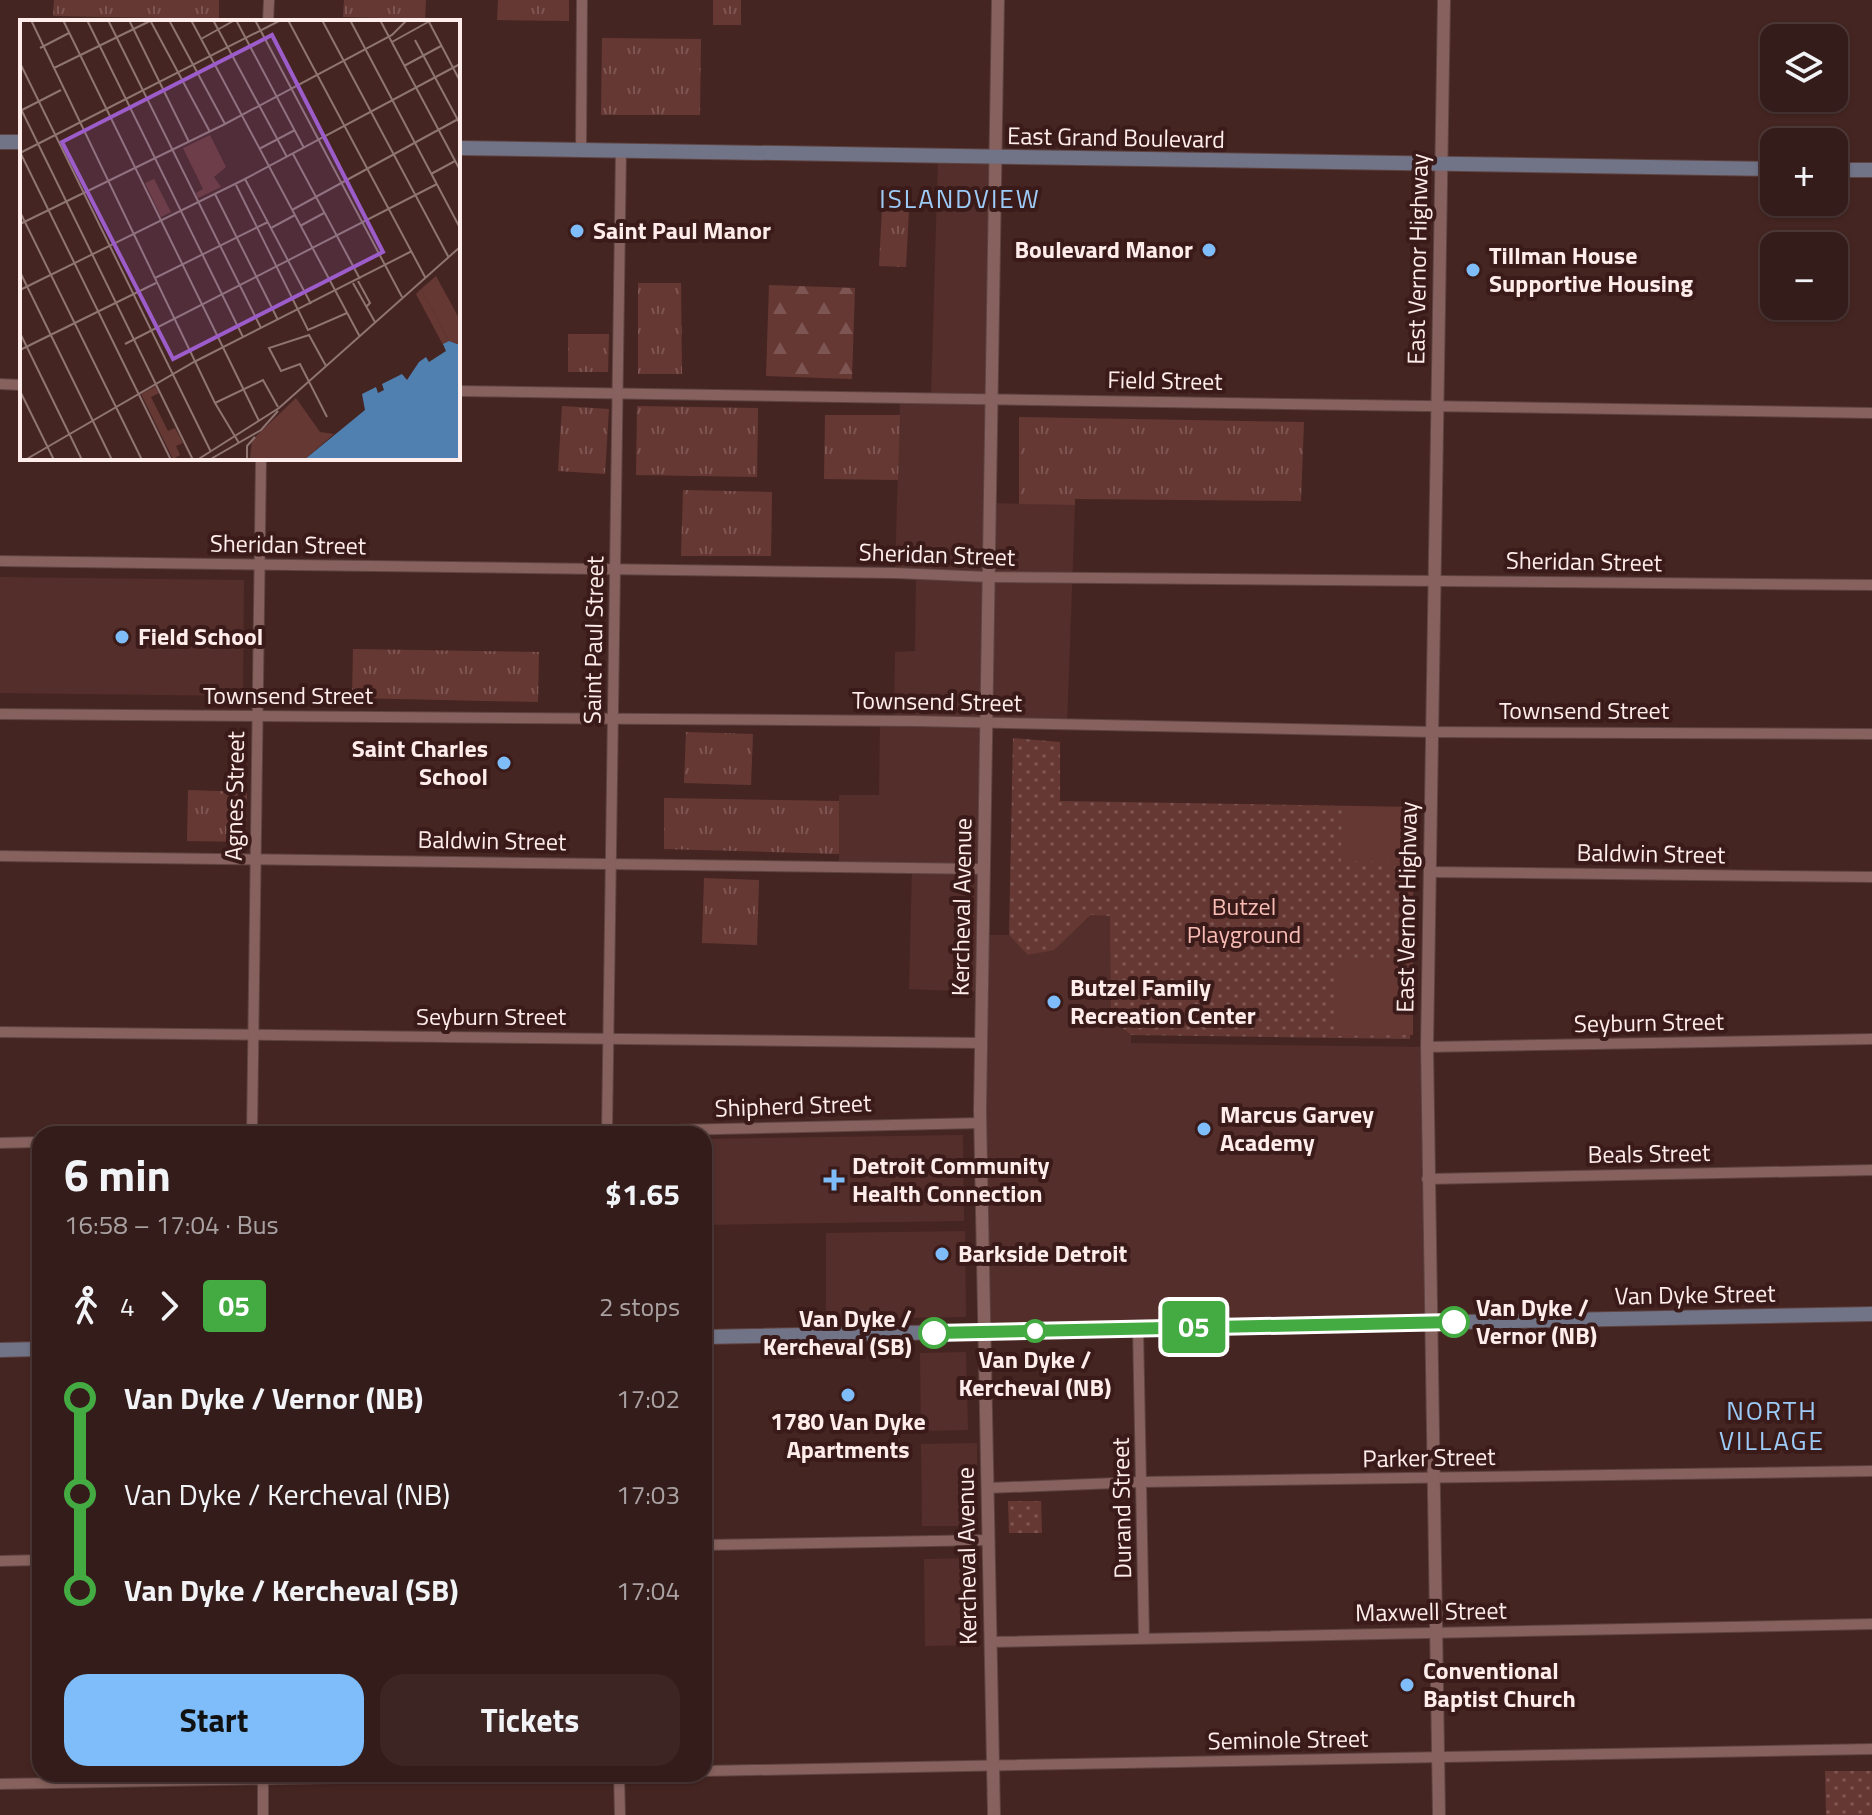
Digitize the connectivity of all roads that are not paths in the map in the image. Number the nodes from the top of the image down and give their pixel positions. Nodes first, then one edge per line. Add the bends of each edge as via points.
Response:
1 (269, 0) edge
2 (582, 0) edge
3 (998, 0) edge
4 (1444, 0) edge
5 (268, 20) edge
6 (460, 148) edge
7 (581, 149) junction
8 (621, 150) junction
9 (998, 158) junction
10 (1442, 163) junction
11 (1760, 169) edge
12 (1848, 170) edge
13 (1872, 170) edge
14 (0, 384) edge
15 (20, 385) edge
16 (460, 391) edge
17 (618, 393) junction
18 (992, 399) junction
19 (1437, 405) junction
20 (1872, 413) edge
21 (261, 460) edge
22 (0, 561) edge
23 (259, 565) junction
24 (615, 569) junction
25 (989, 577) junction
26 (1435, 580) junction
27 (1872, 585) edge
28 (0, 714) edge
29 (257, 716) junction
30 (613, 719) junction
31 (986, 723) junction
32 (1432, 732) junction
33 (1872, 734) edge
34 (0, 856) edge
35 (254, 859) junction
36 (611, 863) junction
37 (984, 869) junction
38 (1430, 872) junction
39 (1872, 877) edge
40 (0, 1032) edge
41 (252, 1036) junction
42 (608, 1037) junction
43 (1872, 1039) edge
44 (982, 1043) junction
45 (1427, 1047) junction
46 (980, 1123) junction
47 (252, 1126) edge
48 (607, 1126) edge
49 (712, 1129) edge
50 (32, 1142) edge
51 (0, 1143) edge
52 (1872, 1170) edge
53 (1427, 1179) junction
54 (1872, 1314) edge
55 (1430, 1322) junction
56 (1138, 1328) junction
57 (987, 1333) junction
58 (712, 1337) edge
59 (32, 1349) edge
60 (0, 1350) edge
61 (1872, 1471) edge
62 (1433, 1478) junction
63 (1141, 1482) junction
64 (988, 1488) junction
65 (989, 1540) junction
66 (712, 1545) edge
67 (32, 1560) edge
68 (0, 1561) edge
69 (1872, 1624) edge
70 (1436, 1632) junction
71 (1144, 1638) junction
72 (990, 1642) junction
73 (1872, 1749) edge
74 (1438, 1757) junction
75 (993, 1766) junction
76 (712, 1771) edge
77 (75, 1782) edge
78 (263, 1782) edge
79 (619, 1782) edge
80 (0, 1784) edge
81 (263, 1815) edge
82 (620, 1815) edge
83 (994, 1815) edge
84 (1439, 1815) edge

1 - 5 street
2 - 7 street
3 - 9 street, Kercheval Avenue
4 - 10 street, East Vernor Highway
6 - 7 main road, East Grand Boulevard
7 - 8 main road, East Grand Boulevard
8 - 9 main road, East Grand Boulevard
8 - 17 street, Saint Paul Street
9 - 10 main road, East Grand Boulevard
9 - 18 street, Kercheval Avenue
10 - 11 main road, East Grand Boulevard
10 - 19 street, East Vernor Highway
12 - 13 main road
14 - 15 street
16 - 17 street, Field Street
17 - 18 street, Field Street
17 - 24 street, Saint Paul Street
18 - 19 street, Field Street
18 - 25 street, Kercheval Avenue
19 - 20 street, Field Street
19 - 26 street, East Vernor Highway
21 - 23 street, Agnes Street
22 - 23 street, Sheridan Street
23 - 24 street, Sheridan Street
23 - 29 street, Agnes Street
24 - 25 street, Sheridan Street
24 - 30 street, Saint Paul Street
25 - 26 street, Sheridan Street
25 - 31 street, Kercheval Avenue
26 - 27 street, Sheridan Street
26 - 32 street, East Vernor Highway
28 - 29 street, Townsend Street
29 - 30 street, Townsend Street
29 - 35 street, Agnes Street
30 - 31 street, Townsend Street
30 - 36 street, Saint Paul Street
31 - 32 street, Townsend Street
31 - 37 street, Kercheval Avenue
32 - 33 street, Townsend Street
32 - 38 street, East Vernor Highway
34 - 35 street, Baldwin Street
35 - 36 street, Baldwin Street
35 - 41 street, Agnes Street
36 - 37 street, Baldwin Street
36 - 42 street, Saint Paul Street
37 - 44 street, Kercheval Avenue
38 - 39 street, Baldwin Street
38 - 45 street, East Vernor Highway
40 - 41 street, Seyburn Street
41 - 42 street, Seyburn Street
41 - 47 street, Agnes Street
42 - 44 street, Seyburn Street
42 - 48 street, Saint Paul Street
43 - 45 street, Seyburn Street
44 - 46 street, Kercheval Avenue
45 - 53 street, East Vernor Highway
46 - 49 street, Shipherd Street
46 - 57 street, Kercheval Avenue
50 - 51 street
52 - 53 street, Beals Street
53 - 55 street, East Vernor Highway
54 - 55 main road, Van Dyke Street
55 - 56 main road, Van Dyke Street
55 - 62 street, East Vernor Highway
56 - 57 main road, Van Dyke Street
56 - 63 street, Durand Street
57 - 58 main road, Van Dyke Street
57 - 64 street, Kercheval Avenue
59 - 60 main road
61 - 62 street, Parker Street
62 - 63 street, Parker Street
62 - 70 street, East Vernor Highway
63 - 64 street, Parker Street
63 - 71 street, Durand Street
64 - 65 street, Kercheval Avenue
65 - 66 street
65 - 72 street, Kercheval Avenue
67 - 68 street
69 - 70 street, Maxwell Street
70 - 71 street, Maxwell Street
70 - 74 street, East Vernor Highway
71 - 72 street, Maxwell Street
72 - 75 street, Kercheval Avenue
73 - 74 street, Seminole Street
74 - 75 street, Seminole Street
74 - 84 street, East Vernor Highway
75 - 76 street, Seminole Street
75 - 83 street, Kercheval Avenue
77 - 80 street
78 - 81 street
79 - 82 street

